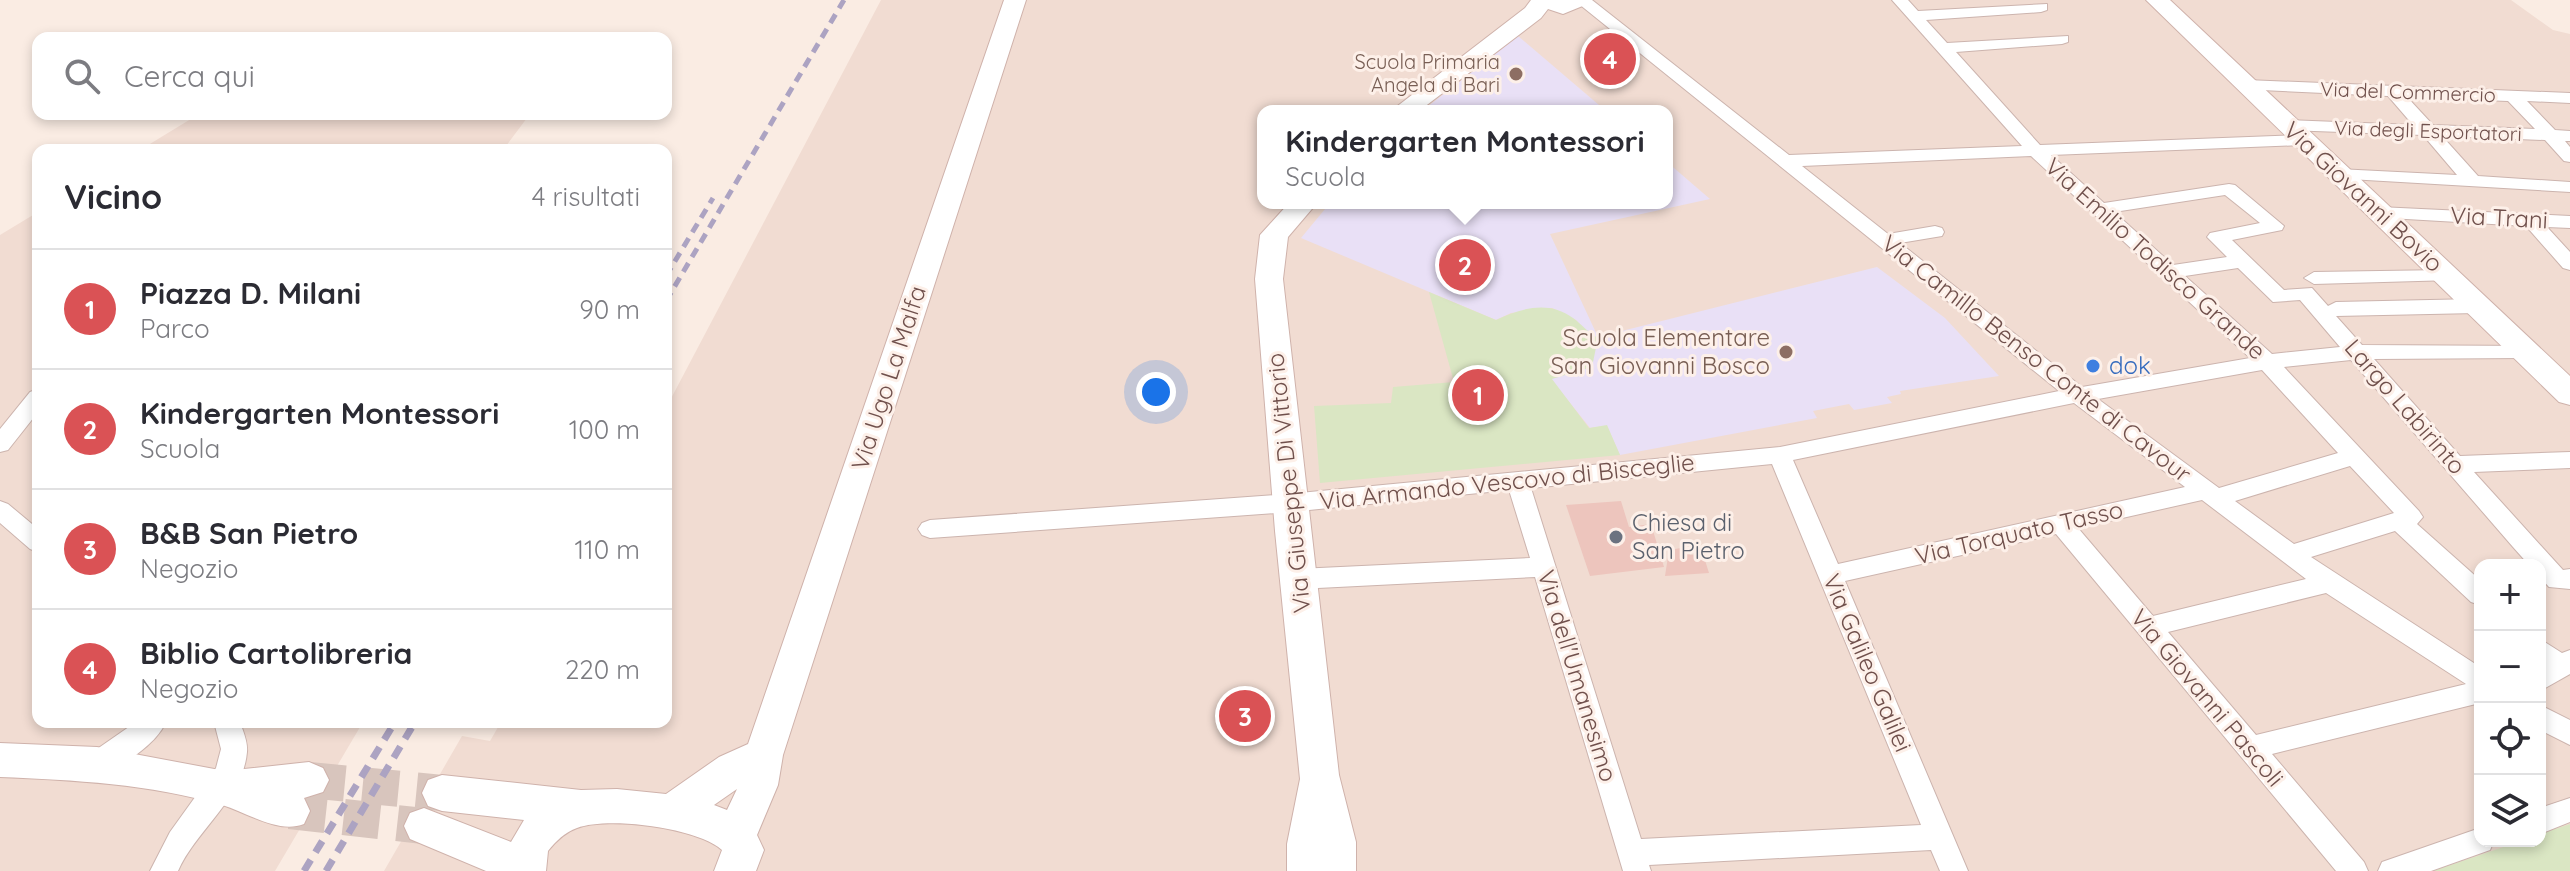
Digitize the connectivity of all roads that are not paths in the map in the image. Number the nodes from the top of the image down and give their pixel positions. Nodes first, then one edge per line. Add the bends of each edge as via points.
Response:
1 (1015, 0) edge
2 (1900, 0) edge
3 (2157, 0) edge
4 (1558, 4) edge
5 (2041, 7) dead end
6 (1914, 16) junction
7 (2062, 39) dead end
8 (1943, 48) junction
9 (2246, 85) junction
10 (2393, 91) junction
11 (2513, 96) junction
12 (2570, 98) edge
13 (1412, 105) edge
14 (2428, 131) junction
15 (2294, 132) junction
16 (2550, 136) junction
17 (2570, 136) edge
18 (2036, 151) junction
19 (2570, 157) edge
20 (1784, 161) junction
21 (2338, 174) junction
22 (2472, 181) junction
23 (2570, 187) edge
24 (1298, 209) edge
25 (2100, 209) junction
26 (2379, 213) junction
27 (2531, 220) junction
28 (2570, 222) edge
29 (1935, 232) dead end
30 (1884, 240) junction
31 (2240, 261) junction
32 (2570, 264) edge
33 (2169, 272) junction
34 (2446, 276) junction
35 (2314, 278) dead end
36 (2477, 306) junction
37 (2336, 309) dead end
38 (2525, 351) junction
39 (2358, 352) junction
40 (2267, 362) junction
41 (2570, 394) edge
42 (2078, 395) junction
43 (32, 404) edge
44 (0, 444) edge
45 (1780, 455) junction
46 (2355, 456) junction
47 (2570, 460) edge
48 (2454, 464) junction
49 (1518, 481) junction
50 (2211, 495) junction
51 (1289, 503) junction
52 (0, 510) edge
53 (2405, 519) junction
54 (2061, 524) junction
55 (930, 529) dead end
56 (32, 538) edge
57 (2290, 554) junction
58 (1544, 567) junction
59 (1831, 575) junction
60 (1298, 579) junction
61 (2564, 580) edge
62 (2329, 583) junction
63 (2474, 589) edge
64 (2148, 627) junction
65 (2474, 676) edge
66 (2474, 693) edge
67 (2546, 720) edge
68 (147, 728) edge
69 (228, 728) edge
70 (2570, 734) edge
71 (2250, 748) junction
72 (763, 756) junction
73 (0, 760) edge
74 (97, 764) junction
75 (1319, 775) junction
76 (220, 787) junction
77 (299, 796) tunnel mouth
78 (583, 808) junction
79 (2570, 810) edge
80 (672, 812) junction
81 (2546, 819) edge
82 (1940, 837) junction
83 (2474, 843) edge
84 (737, 862) edge
85 (1634, 862) edge
86 (525, 869) edge
87 (164, 871) edge
88 (1308, 871) edge
89 (1335, 871) edge
90 (1954, 871) edge
91 (2354, 871) edge
92 (2392, 871) edge

1 - 72 main road, Via Ugo La Malfa
2 - 6 street, Via Emilio Todisco Grande
3 - 9 main road, Via Giovanni Bovio
4 - 13 main road
4 - 20 street, Via Camillo Benso Conte di Cavour via 1605,19
5 - 6 street
6 - 8 street, Via Emilio Todisco Grande
7 - 8 street
8 - 18 street, Via Emilio Todisco Grande
9 - 10 street, Via del Commercio
9 - 15 main road, Via Giovanni Bovio
10 - 11 street, Via del Commercio
10 - 14 street
11 - 12 street, Via del Commercio
11 - 16 street
14 - 15 street, Via degli Esportatori
14 - 16 street, Via degli Esportatori
14 - 22 street
15 - 18 street, Via degli Esportatori
15 - 21 main road, Via Giovanni Bovio
16 - 17 street, Via degli Esportatori
16 - 19 street
18 - 20 street, Via degli Esportatori
18 - 25 street, Via Emilio Todisco Grande
20 - 30 street, Via Camillo Benso Conte di Cavour
21 - 22 street
21 - 26 main road, Via Giovanni Bovio
22 - 23 street
24 - 51 main road, Via Giuseppe Di Vittorio via 1274,235 1269,279
25 - 31 street, Largo Labirinto via 2229,189 2275,226 2217,237
25 - 33 street, Via Emilio Todisco Grande
26 - 27 street, Via Trani
26 - 34 main road, Via Giovanni Bovio
27 - 28 street, Via Trani
27 - 32 street
29 - 30 street
30 - 42 street, Via Camillo Benso Conte di Cavour
31 - 33 street
31 - 39 street, Largo Labirinto via 2280,297 2305,293
33 - 40 street, Via Emilio Todisco Grande
34 - 35 street
34 - 36 main road, Via Giovanni Bovio
36 - 37 street
36 - 38 main road, Via Giovanni Bovio
38 - 39 street, Via Armando Vescovo di Bisceglie
38 - 41 main road, Via Giovanni Bovio
39 - 40 street, Via Armando Vescovo di Bisceglie
39 - 48 street, Largo Labirinto
40 - 42 street, Via Armando Vescovo di Bisceglie
40 - 46 street, Via Emilio Todisco Grande
42 - 45 street, Via Armando Vescovo di Bisceglie
42 - 50 street, Via Camillo Benso Conte di Cavour
43 - 44 street
45 - 49 street, Via Armando Vescovo di Bisceglie
45 - 59 street, Via Galileo Galilei
46 - 50 street, Via Torquato Tasso
46 - 53 street, Via Emilio Todisco Grande
47 - 48 street
48 - 61 street, Largo Labirinto
49 - 51 street, Via Armando Vescovo di Bisceglie
49 - 58 street, Via dell'Umanesimo
50 - 54 street, Via Torquato Tasso
50 - 57 street, Via Camillo Benso Conte di Cavour
51 - 55 street, Via Armando Vescovo di Bisceglie
51 - 60 main road, Via Giuseppe Di Vittorio
52 - 56 street
53 - 57 street
53 - 63 street, Via Emilio Todisco Grande
54 - 59 street, Via Torquato Tasso
54 - 64 street, Via Giovanni Pascoli
57 - 62 street, Via Camillo Benso Conte di Cavour
58 - 60 street
58 - 85 street, Via dell'Umanesimo
59 - 82 street, Via Galileo Galilei
60 - 75 main road, Via Giuseppe Di Vittorio
62 - 64 street
62 - 65 street, Via Camillo Benso Conte di Cavour
64 - 71 street, Via Giovanni Pascoli
66 - 71 street
67 - 70 street
68 - 74 street
69 - 76 street via 234,751
71 - 91 street, Via Giovanni Pascoli
72 - 80 main road via 733,769
72 - 84 main road, Via Ugo La Malfa
73 - 74 main road
74 - 76 main road
75 - 88 main road, Via Giuseppe Di Vittorio via 1307,844
75 - 89 main road, Via Giuseppe Di Vittorio via 1336,842
76 - 77 main road
76 - 87 street via 192,821
78 - 80 main road
78 - 86 main road via 557,817 537,832
78 - 86 main road via 433,810
79 - 81 street
80 - 84 main road via 710,820
82 - 85 street
82 - 90 street, Via Galileo Galilei
83 - 92 street

